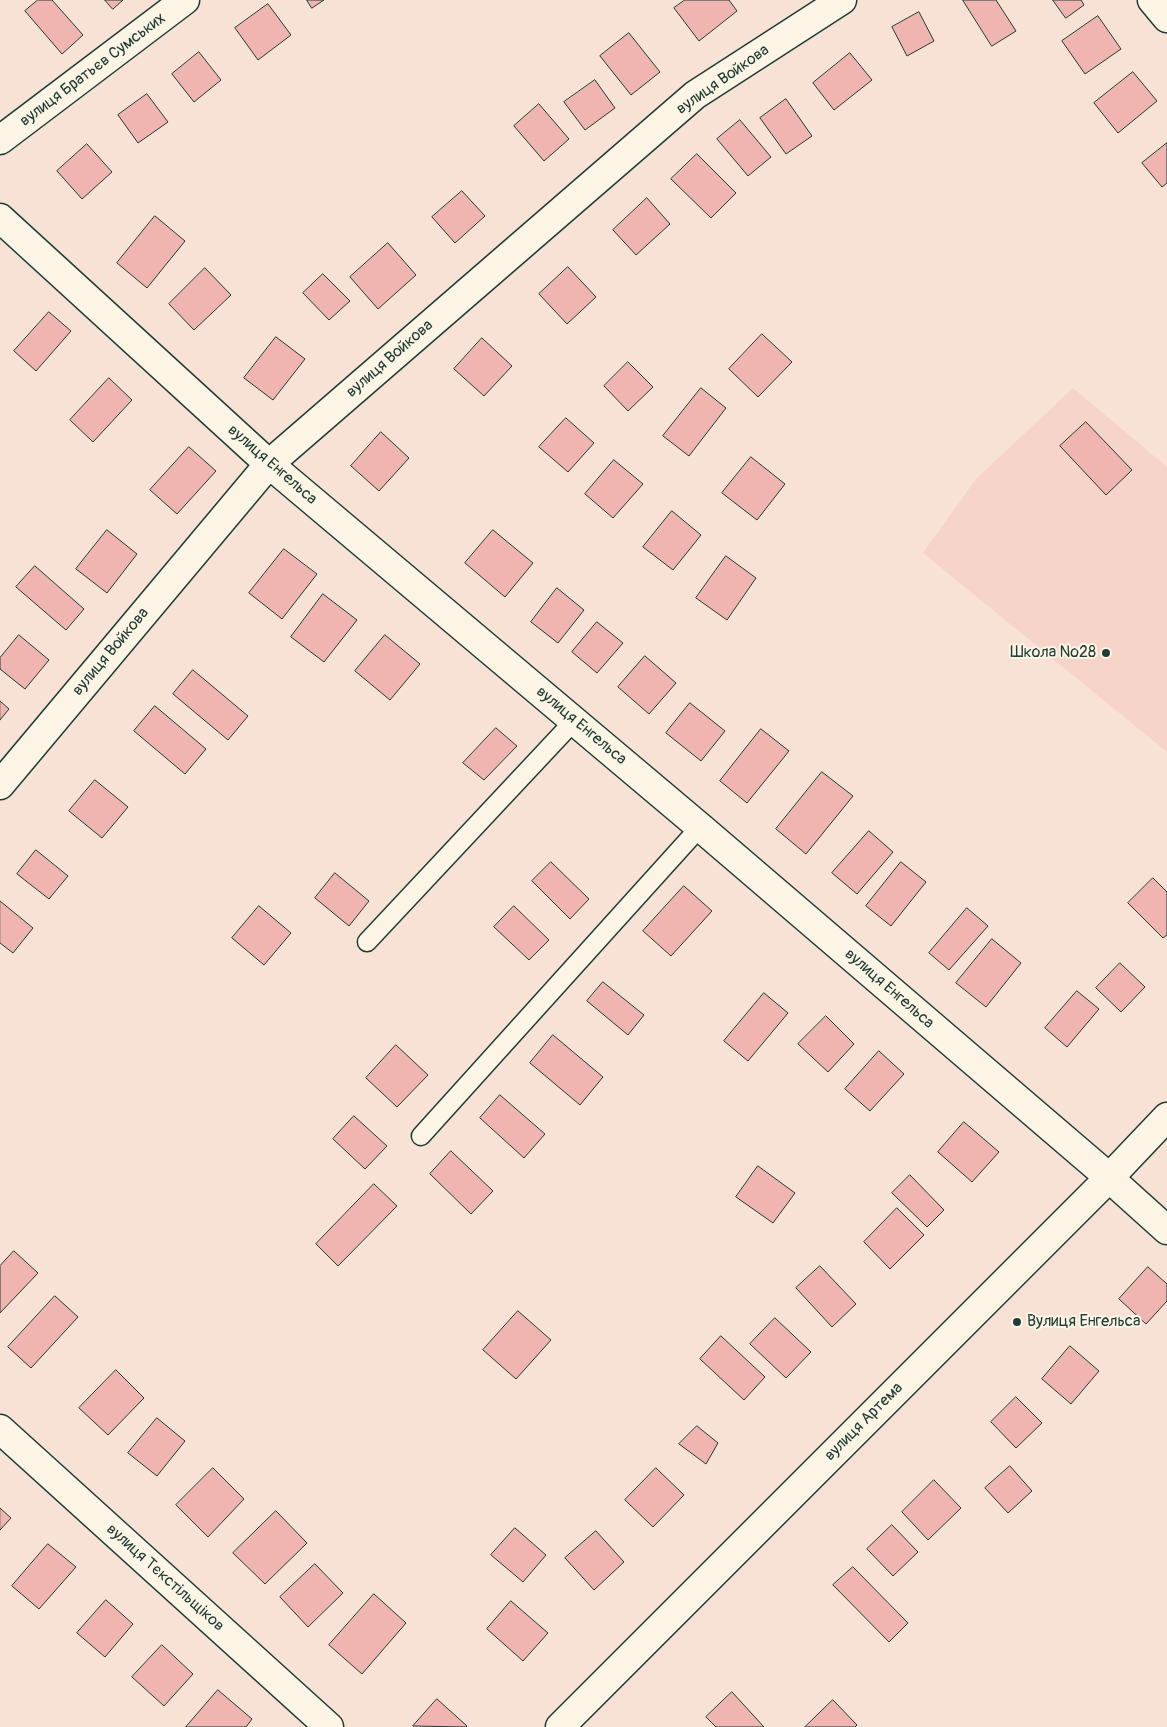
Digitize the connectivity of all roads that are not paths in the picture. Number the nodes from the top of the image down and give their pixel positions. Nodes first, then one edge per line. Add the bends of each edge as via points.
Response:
1 (185, 0) edge
2 (842, 0) edge
3 (1152, 0) edge
4 (1167, 18) edge
5 (0, 140) edge
6 (0, 218) edge
7 (269, 464) junction
8 (574, 721) junction
9 (0, 785) edge
10 (700, 827) junction
11 (367, 942) dead end
12 (1167, 1116) edge
13 (421, 1136) dead end
14 (1109, 1178) junction
15 (1167, 1230) edge
16 (0, 1429) edge
17 (329, 1727) edge
18 (560, 1727) edge

1 - 5 street, вулиця Братьєв Сумських
2 - 7 street, вулиця Войкова via 695,95
3 - 4 street
6 - 7 street, вулиця Енгельса
7 - 8 street, вулиця Енгельса
7 - 9 street, вулиця Войкова
8 - 10 street, вулиця Енгельса
8 - 11 lane
10 - 13 lane
10 - 14 street, вулиця Енгельса
12 - 14 street, вулиця Артема
14 - 15 street, вулиця Енгельса
14 - 18 street, вулиця Артема
16 - 17 street, вулиця Тєкстільщіков

